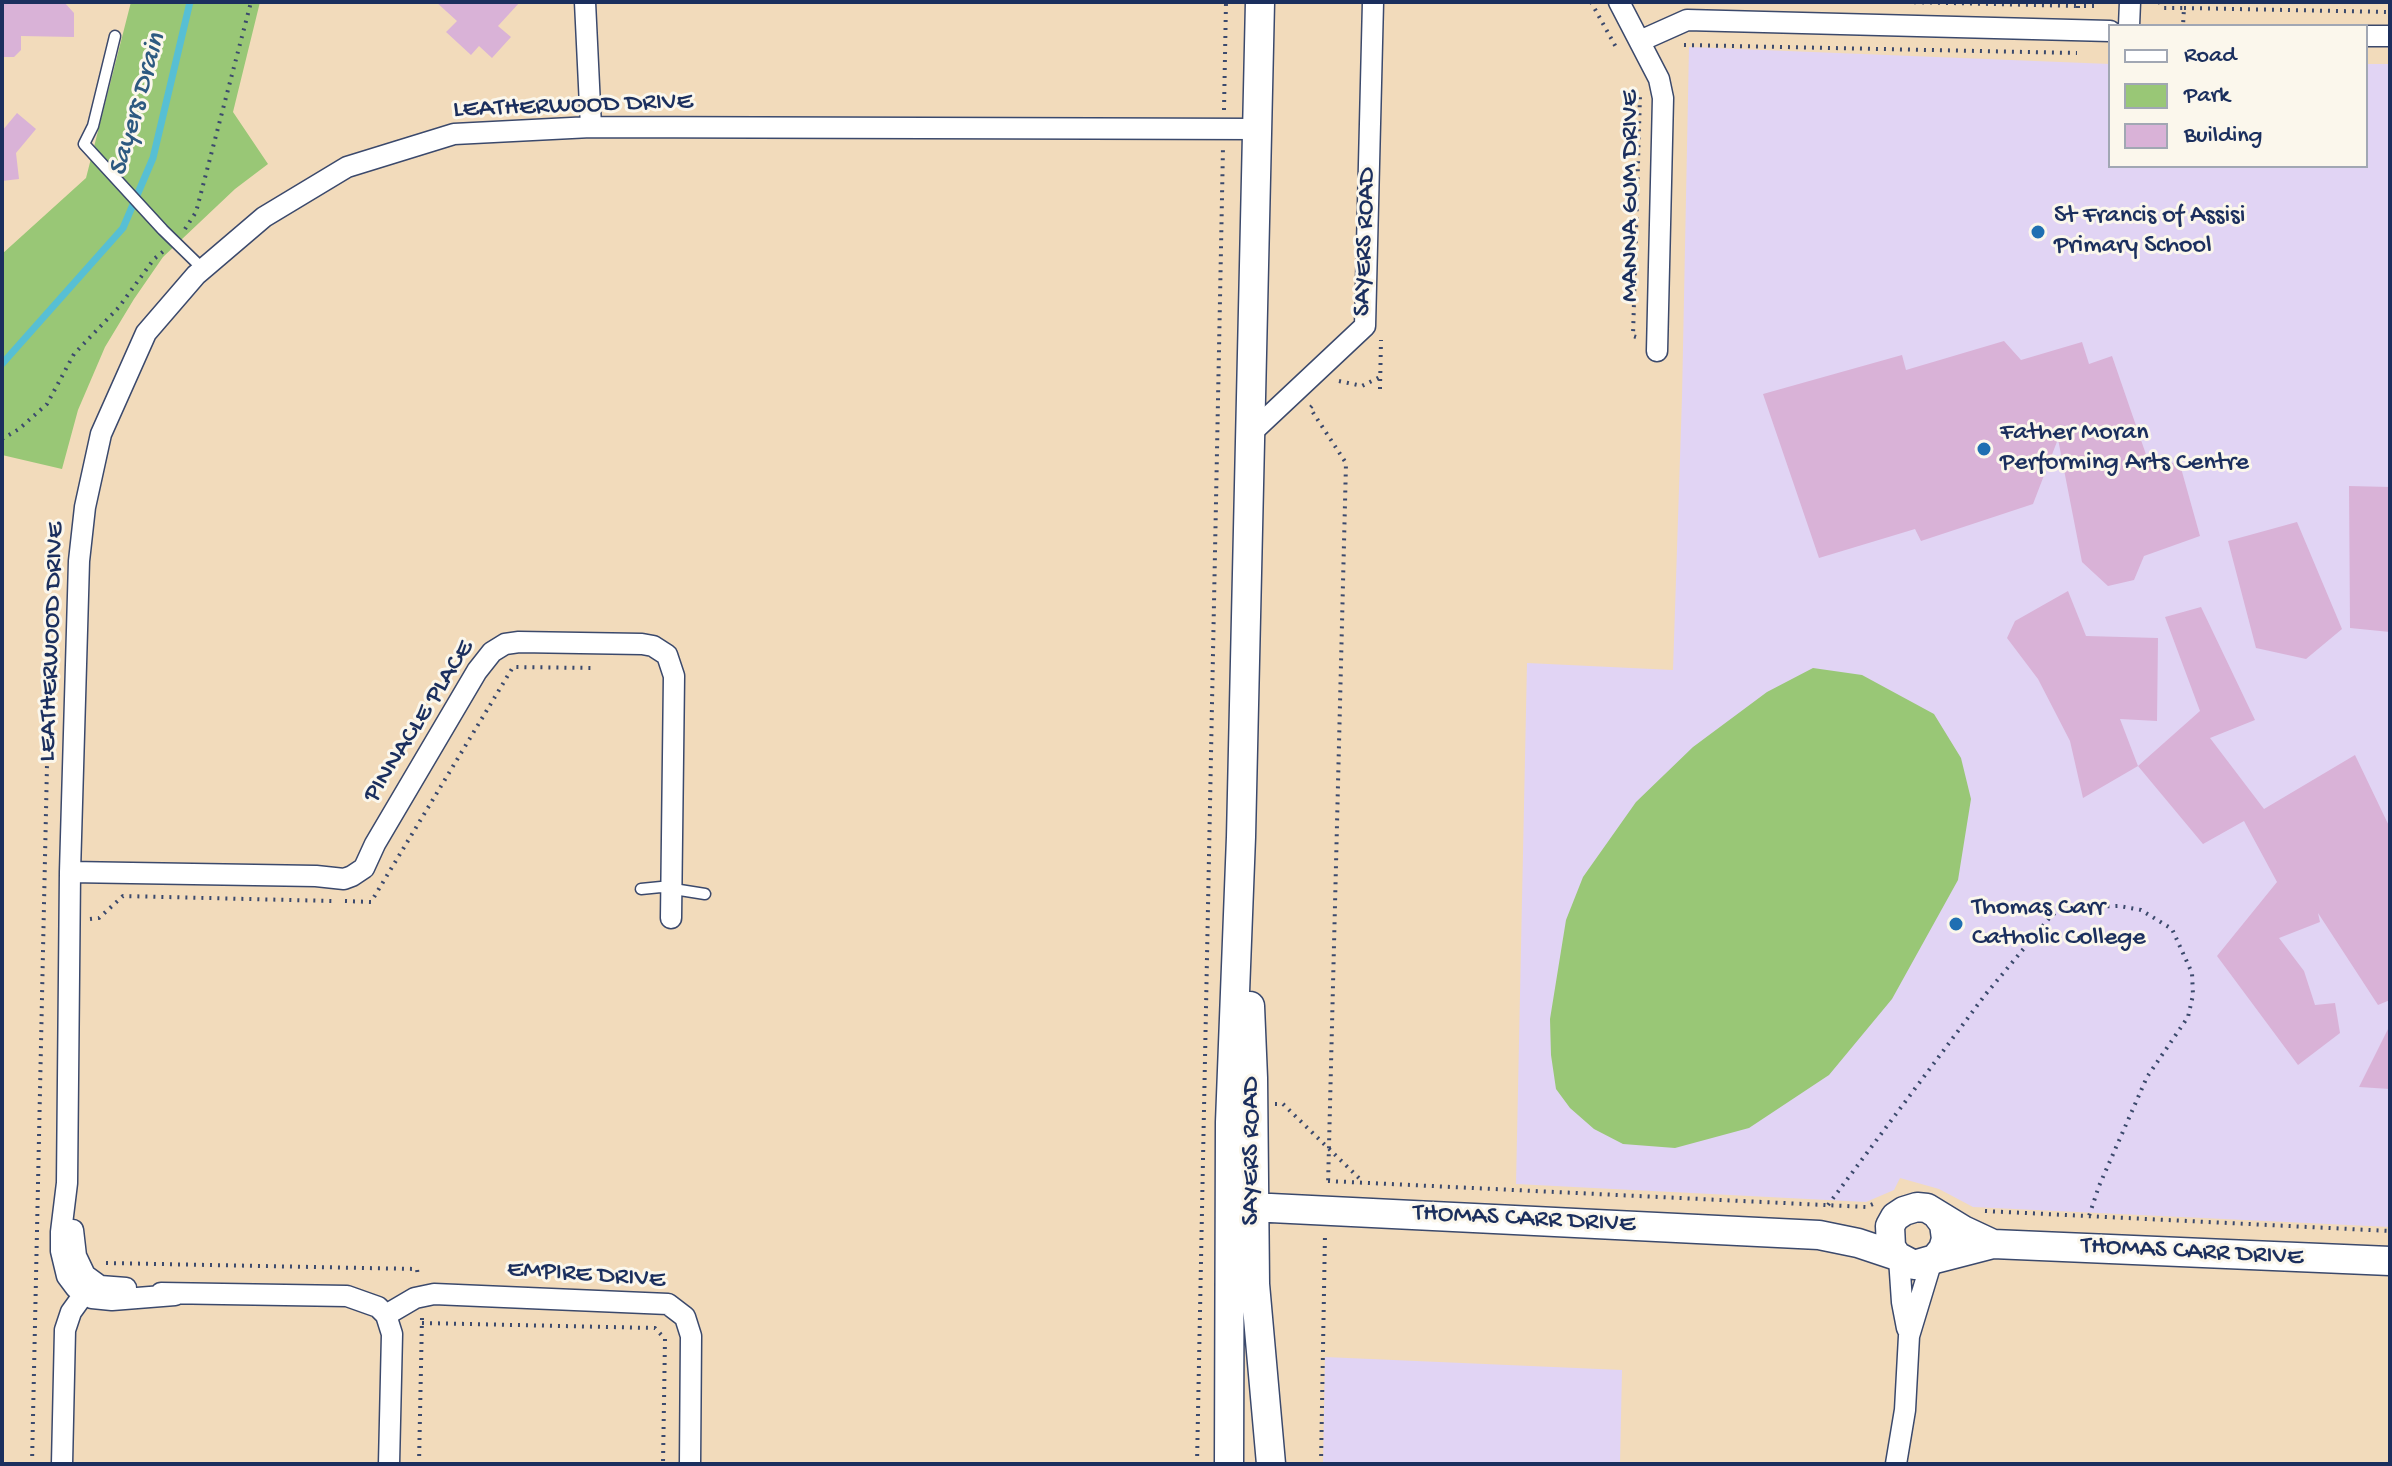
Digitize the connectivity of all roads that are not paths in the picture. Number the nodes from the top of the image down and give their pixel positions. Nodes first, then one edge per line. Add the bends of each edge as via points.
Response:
1 (585, 2) edge
2 (1260, 2) edge
3 (1373, 2) edge
4 (1619, 2) edge
5 (1860, 2) edge
6 (2130, 2) edge
7 (1860, 24) junction
8 (2129, 24) edge
9 (2108, 31) edge
10 (115, 36) dead end
11 (2368, 36) edge
12 (2390, 36) edge
13 (1640, 41) junction
14 (591, 127) junction
15 (1258, 129) junction
16 (203, 269) junction
17 (1657, 351) road end
18 (1250, 434) junction
19 (1241, 837) junction
20 (70, 872) junction
21 (673, 888) junction
22 (641, 889) dead end
23 (705, 894) dead end
24 (671, 918) dead end
25 (1242, 1207) junction
26 (1888, 1209) junction
27 (1938, 1216) junction
28 (1819, 1235) junction
29 (1993, 1244) junction
30 (1898, 1257) junction
31 (1933, 1260) junction
32 (2390, 1261) edge
33 (88, 1288) junction
34 (386, 1315) junction
35 (1909, 1336) junction
36 (62, 1464) edge
37 (389, 1464) edge
38 (690, 1464) edge
39 (1229, 1464) edge
40 (1271, 1464) edge
41 (1896, 1464) edge

1 - 14 street
2 - 15 main road, SAYERS ROAD
3 - 18 street, SAYERS ROAD via 1365,326
4 - 13 street, MANNA GUM DRIVE
5 - 7 street
6 - 8 street
7 - 9 street
7 - 13 street via 1687,20
10 - 16 lane via 84,144
11 - 12 street
13 - 17 street, MANNA GUM DRIVE via 1663,98
14 - 15 street, LEATHERWOOD DRIVE
14 - 16 street, LEATHERWOOD DRIVE via 454,134 347,167 264,217
15 - 18 main road, SAYERS ROAD
16 - 20 street, LEATHERWOOD DRIVE via 146,333 101,434 79,561
18 - 19 main road, SAYERS ROAD
19 - 25 main road, SAYERS ROAD via 1253,1102
19 - 25 main road, SAYERS ROAD via 1217,1121
20 - 21 street, PINNACLE PLACE via 316,876 351,866 375,844 492,652 519,642 648,644 667,655 674,676
20 - 33 street, LEATHERWOOD DRIVE via 67,1183 61,1232 67,1276
21 - 22 lane
21 - 23 lane
21 - 24 street, PINNACLE PLACE
25 - 28 main road, THOMAS CARR DRIVE
25 - 39 main road, SAYERS ROAD
25 - 40 main road, SAYERS ROAD via 1255,1284
26 - 27 main road via 1927,1208
26 - 28 main road, THOMAS CARR DRIVE via 1853,1229
26 - 30 main road via 1889,1236
27 - 29 main road, THOMAS CARR DRIVE
27 - 31 main road via 1946,1239
28 - 30 main road, THOMAS CARR DRIVE
29 - 31 main road, THOMAS CARR DRIVE
29 - 32 main road, THOMAS CARR DRIVE
30 - 31 main road via 1914,1265
30 - 35 street
31 - 35 street
33 - 34 street via 175,1295 347,1296 373,1304
33 - 36 street via 65,1330
34 - 37 street via 392,1342
34 - 38 street, EMPIRE DRIVE via 434,1294 668,1304 685,1317 691,1336
35 - 41 street

